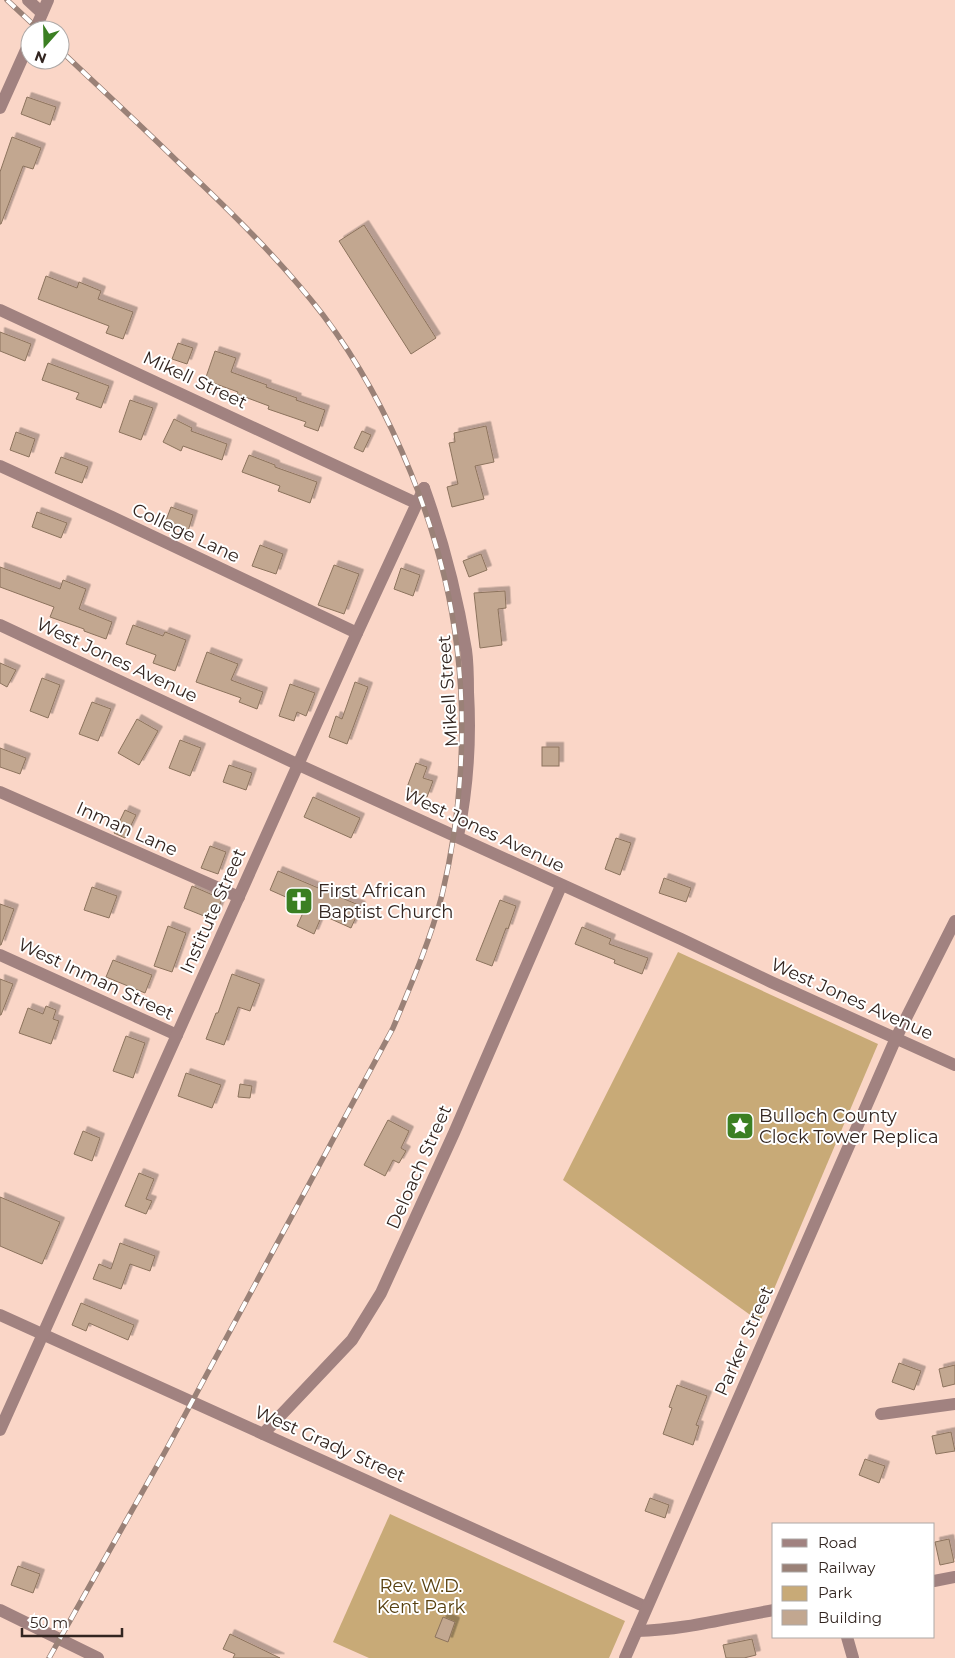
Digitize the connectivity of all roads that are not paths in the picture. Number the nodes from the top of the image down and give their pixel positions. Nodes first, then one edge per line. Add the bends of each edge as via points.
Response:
1 (28, 0) edge
2 (48, 0) edge
3 (42, 13) junction
4 (39, 20) edge
5 (20, 63) edge
6 (0, 108) edge
7 (0, 310) edge
8 (0, 466) edge
9 (424, 488) joint
10 (416, 503) junction
11 (0, 625) edge
12 (357, 633) junction
13 (299, 764) junction
14 (0, 792) edge
15 (458, 836) junction
16 (561, 886) junction
17 (239, 897) junction
18 (955, 921) edge
19 (0, 955) edge
20 (177, 1036) junction
21 (896, 1038) junction
22 (955, 1065) edge
23 (0, 1315) edge
24 (44, 1335) junction
25 (955, 1404) edge
26 (882, 1414) dead end
27 (0, 1430) edge
28 (263, 1434) junction
29 (955, 1577) edge
30 (935, 1581) edge
31 (646, 1606) junction
32 (0, 1610) edge
33 (772, 1610) edge
34 (637, 1631) junction
35 (847, 1638) edge
36 (98, 1658) edge
37 (625, 1658) edge
38 (853, 1658) edge

1 - 3 street
2 - 3 street
3 - 4 street
5 - 6 street
7 - 10 street, Mikell Street
8 - 12 street, College Lane
9 - 10 street, Institute Street
9 - 15 street, Mikell Street via 448,562 466,652 470,726 468,773
10 - 12 street, Institute Street
11 - 13 street, West Jones Avenue
12 - 13 street, Institute Street
13 - 15 street, West Jones Avenue
13 - 17 street, Institute Street
14 - 17 street, Inman Lane
15 - 16 street, West Jones Avenue
16 - 21 street, West Jones Avenue
16 - 28 street, Deloach Street via 454,1133 380,1293 352,1340
17 - 20 street, Institute Street
18 - 21 street, Parker Street
19 - 20 street, West Inman Street
20 - 24 street, Institute Street
21 - 22 street, West Jones Avenue
21 - 31 street, Parker Street
23 - 24 street, West Grady Street
24 - 27 street, Institute Street
24 - 28 street, West Grady Street
25 - 26 street
28 - 31 street, West Grady Street
29 - 30 street
31 - 34 street, Parker Street
32 - 36 street
33 - 34 street via 680,1628
34 - 37 street, Parker Street
35 - 38 street

